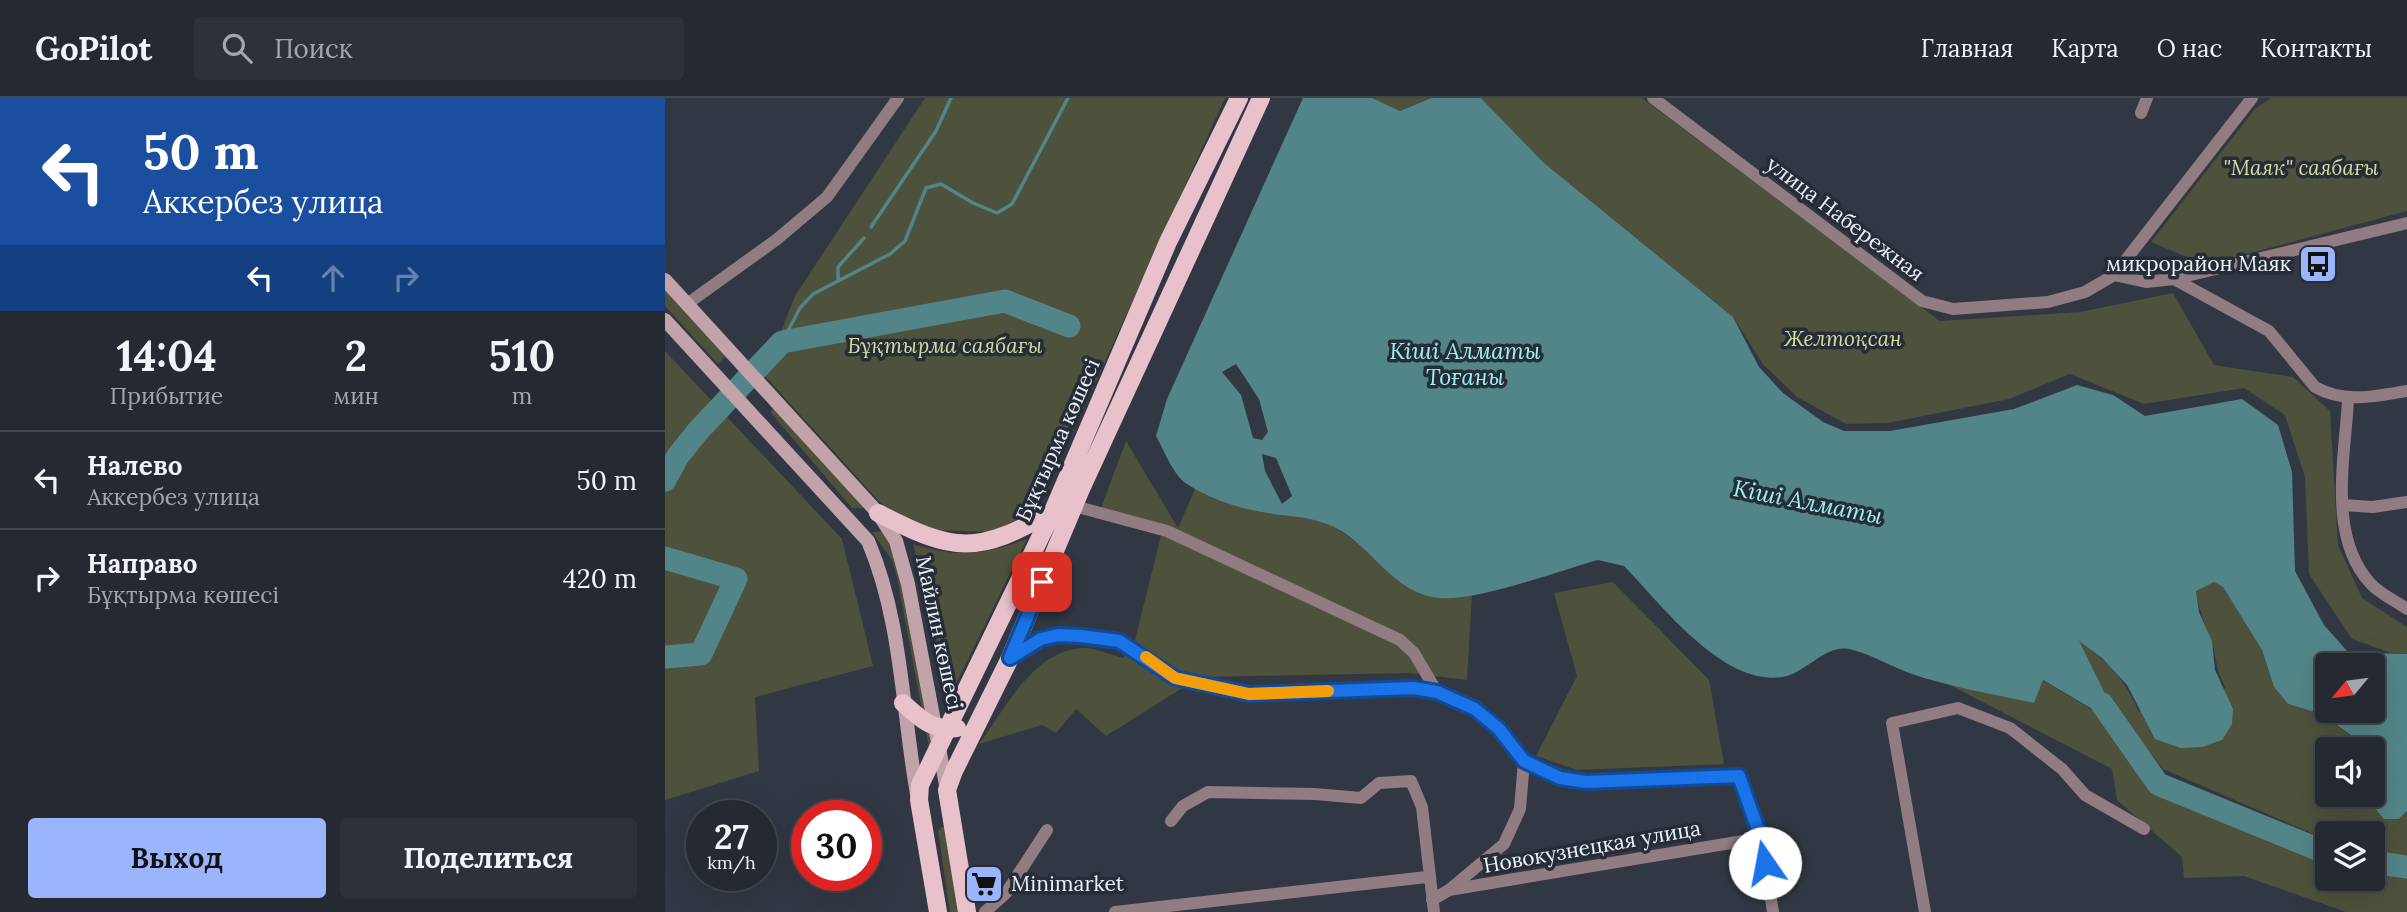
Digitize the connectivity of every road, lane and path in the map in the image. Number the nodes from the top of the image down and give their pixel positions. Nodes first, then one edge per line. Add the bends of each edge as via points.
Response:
1 (898, 98) edge
2 (1239, 98) edge
3 (1261, 98) edge
4 (1653, 98) edge
5 (2147, 98) edge
6 (2252, 98) edge
7 (2141, 113) dead end
8 (2407, 223) edge
9 (2114, 275) junction
10 (2174, 279) junction
11 (665, 280) edge
12 (687, 304) junction
13 (665, 320) edge
14 (2407, 391) edge
15 (2348, 400) junction
16 (2407, 502) edge
17 (2343, 505) junction
18 (1074, 506) junction
19 (1053, 511) junction
20 (878, 513) junction
21 (2407, 609) edge
22 (1010, 658) junction
23 (1437, 692) junction
24 (903, 703) junction
25 (977, 723) junction
26 (942, 728) junction
27 (940, 748) junction
28 (1524, 761) junction
29 (947, 790) junction
30 (919, 800) junction
31 (1171, 821) dead end
32 (2144, 829) dead end
33 (1047, 831) dead end
34 (1761, 838) junction
35 (1427, 877) junction
36 (1449, 890) junction
37 (1433, 906) edge
38 (938, 912) edge
39 (967, 912) edge
40 (985, 912) edge
41 (1115, 912) edge
42 (1773, 912) edge
43 (1924, 912) edge

1 - 12 street via 827,197
2 - 19 main road, Бұқтырма көшесі via 1164,251
3 - 18 main road, Бұқтырма көшесі
4 - 9 street, улица Набережная via 1922,300 1953,309 2048,302 2085,292
5 - 7 street
6 - 9 street
8 - 10 street
9 - 10 street via 2145,282
10 - 15 street via 2269,331 2315,387
11 - 12 main road, Майлин көшесі
12 - 20 main road, Майлин көшесі
13 - 24 main road, Майлин көшесі via 868,541 891,619
14 - 15 street
15 - 17 street
16 - 17 street via 2373,508
17 - 21 street via 2355,562 2372,585
18 - 22 main road, Бұқтырма көшесі
18 - 23 street via 1167,531 1400,640 1414,653
19 - 20 main road via 1017,531 974,544 935,541
19 - 26 main road, Бұқтырма көшесі
20 - 26 main road, Майлин көшесі via 896,541
22 - 23 street via 1041,639 1081,636 1119,641 1175,678 1249,694 1413,688
22 - 25 main road, Бұқтырма көшесі
23 - 28 street via 1475,709 1499,729
24 - 26 main road via 920,719
24 - 30 main road, Майлин көшесі
25 - 26 main road
25 - 29 main road, Бұқтырма көшесі
26 - 27 main road, Бұқтырма көшесі
27 - 29 main road
27 - 30 main road, Бұқтырма көшесі via 920,785
28 - 34 street via 1560,778 1586,782 1739,776
28 - 36 street via 1520,809 1504,844
29 - 39 main road
30 - 38 main road, Майлин көшесі
31 - 35 street via 1183,806 1208,792 1360,798 1379,783 1411,781 1422,807
32 - 43 street via 2085,795 2062,769 2010,727 1958,708 1892,723
33 - 40 street via 1006,893
34 - 36 street, Новокузнецкая улица
34 - 42 street
35 - 37 street
35 - 41 street
36 - 37 street, Новокузнецкая улица

